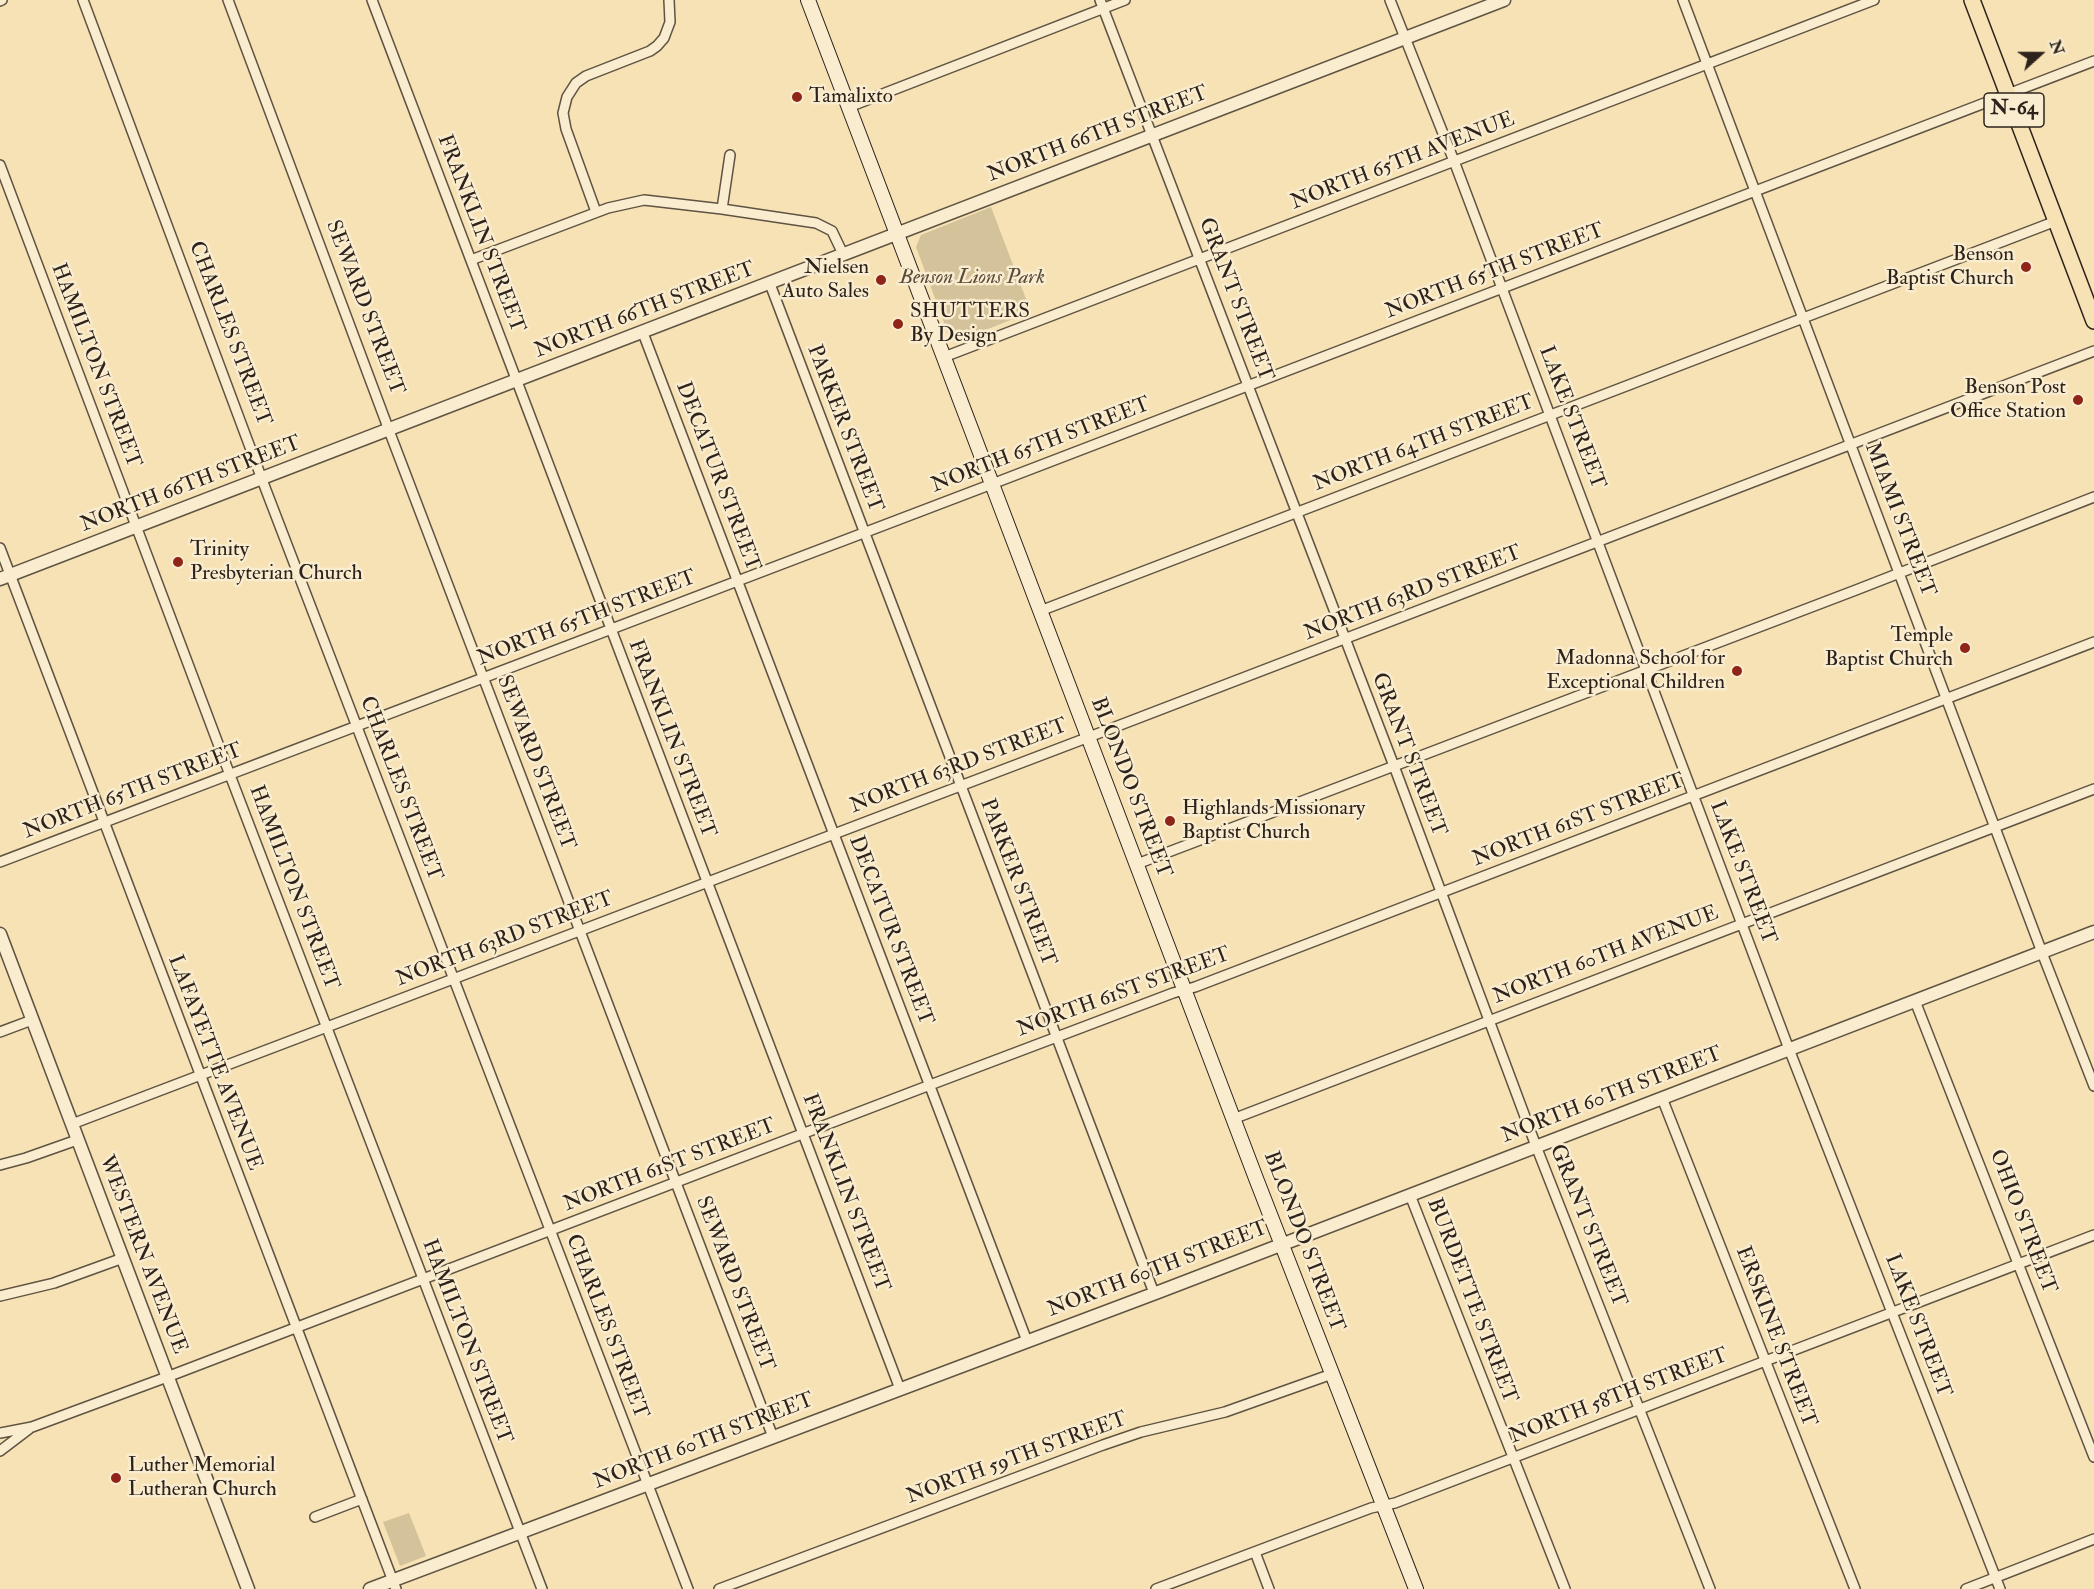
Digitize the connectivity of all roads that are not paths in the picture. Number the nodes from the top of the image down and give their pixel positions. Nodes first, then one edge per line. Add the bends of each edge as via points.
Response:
1 (83, 0) edge
2 (228, 0) edge
3 (372, 0) edge
4 (669, 0) edge
5 (808, 0) edge
6 (1125, 0) edge
7 (1390, 0) edge
8 (1504, 0) edge
9 (1683, 0) edge
10 (1874, 0) edge
11 (1972, 0) edge
12 (1102, 4) edge
13 (1405, 38) junction
14 (2094, 61) edge
15 (1707, 64) junction
16 (2008, 94) junction
17 (849, 107) junction
18 (1152, 135) junction
19 (730, 155) dead end
20 (1454, 161) junction
21 (0, 165) edge
22 (1755, 191) junction
23 (722, 209) junction
24 (596, 212) junction
25 (2056, 221) junction
26 (897, 233) junction
27 (843, 254) junction
28 (1200, 259) junction
29 (471, 260) junction
30 (770, 284) junction
31 (1502, 288) junction
32 (1803, 318) junction
33 (2094, 321) edge
34 (643, 333) junction
35 (2094, 351) edge
36 (944, 357) junction
37 (516, 381) junction
38 (1249, 386) junction
39 (1550, 415) junction
40 (390, 429) junction
41 (1851, 445) junction
42 (263, 478) junction
43 (992, 484) junction
44 (2094, 497) edge
45 (1297, 512) junction
46 (136, 526) junction
47 (864, 532) junction
48 (1598, 542) junction
49 (0, 548) edge
50 (1899, 573) junction
51 (5, 577) edge
52 (737, 581) junction
53 (1040, 611) junction
54 (610, 629) junction
55 (1345, 639) junction
56 (2094, 642) edge
57 (1646, 669) junction
58 (483, 677) junction
59 (1947, 699) junction
60 (357, 726) junction
61 (1089, 738) junction
62 (1394, 766) junction
63 (230, 773) junction
64 (961, 786) junction
65 (2094, 789) edge
66 (1694, 796) junction
67 (103, 822) junction
68 (1995, 826) junction
69 (834, 834) junction
70 (0, 862) edge
71 (1137, 864) junction
72 (707, 883) junction
73 (1441, 893) junction
74 (1742, 923) junction
75 (580, 931) junction
76 (2094, 932) edge
77 (0, 934) edge
78 (2042, 952) junction
79 (453, 979) junction
80 (1185, 990) junction
81 (1915, 1001) junction
82 (33, 1020) junction
83 (1488, 1020) junction
84 (327, 1027) junction
85 (0, 1032) edge
86 (1057, 1038) junction
87 (1789, 1049) junction
88 (200, 1075) junction
89 (930, 1085) junction
90 (2094, 1086) edge
91 (1662, 1098) junction
92 (1233, 1119) junction
93 (72, 1124) junction
94 (803, 1134) junction
95 (77, 1140) junction
96 (1536, 1146) junction
97 (0, 1165) edge
98 (676, 1182) junction
99 (1410, 1195) junction
100 (549, 1230) junction
101 (2094, 1235) edge
102 (1281, 1245) junction
103 (123, 1258) junction
104 (2019, 1264) junction
105 (423, 1279) junction
106 (1154, 1293) junction
107 (0, 1296) edge
108 (1892, 1312) junction
109 (295, 1327) junction
110 (1028, 1341) junction
111 (1765, 1360) junction
112 (1332, 1374) junction
113 (167, 1377) junction
114 (900, 1389) junction
115 (1640, 1409) junction
116 (32, 1427) junction
117 (0, 1433) edge
118 (773, 1437) junction
119 (0, 1451) edge
120 (2094, 1457) edge
121 (1513, 1458) junction
122 (646, 1485) junction
123 (362, 1499) junction
124 (1384, 1506) junction
125 (315, 1517) dead end
126 (519, 1532) junction
127 (2094, 1539) edge
128 (1255, 1552) junction
129 (1996, 1577) junction
130 (394, 1585) edge
131 (248, 1589) edge
132 (370, 1589) edge
133 (542, 1589) edge
134 (688, 1589) edge
135 (719, 1589) edge
136 (1156, 1589) edge
137 (1269, 1589) edge
138 (1416, 1589) edge
139 (1565, 1589) edge
140 (1710, 1589) edge
141 (1855, 1589) edge
142 (1966, 1589) edge
143 (2000, 1589) edge

1 - 42 street, CHARLES STREET
2 - 40 street, SEWARD STREET
3 - 29 street, FRANKLIN STREET
4 - 24 street via 670,22 657,46 586,76 567,97 566,129
5 - 17 main road, BLONDO STREET
6 - 12 street
7 - 13 street, LAKE STREET
8 - 13 street, NORTH 66TH STREET
9 - 15 street, MIAMI STREET
10 - 15 street, NORTH 65TH AVENUE
11 - 16 main road, N-64
12 - 17 street
12 - 18 street, GRANT STREET
13 - 18 street, NORTH 66TH STREET
13 - 20 street, LAKE STREET
14 - 16 street, NORTH 65TH STREET
15 - 20 street, NORTH 65TH AVENUE
15 - 22 street, MIAMI STREET
16 - 22 street, NORTH 65TH STREET
16 - 25 main road, N-64
17 - 26 main road, BLONDO STREET
18 - 26 street, NORTH 66TH STREET
18 - 28 street, GRANT STREET
19 - 23 street
20 - 28 street, NORTH 65TH AVENUE
20 - 31 street, LAKE STREET
21 - 46 street, HAMILTON STREET
22 - 31 street, NORTH 65TH STREET
22 - 32 street, MIAMI STREET
23 - 24 street via 644,200
23 - 27 street via 825,226 837,239
24 - 29 street
25 - 32 street, NORTH 64TH STREET
25 - 33 main road, N-64
26 - 27 street, NORTH 66TH STREET
26 - 36 main road, BLONDO STREET
27 - 30 street, NORTH 66TH STREET
28 - 36 street, NORTH 65TH AVENUE
28 - 38 street, GRANT STREET
29 - 37 street, FRANKLIN STREET
30 - 34 street, NORTH 66TH STREET
30 - 47 street, PARKER STREET
31 - 38 street, NORTH 65TH STREET
31 - 39 street, LAKE STREET
32 - 39 street, NORTH 64TH STREET
32 - 41 street, MIAMI STREET
34 - 37 street, NORTH 66TH STREET
34 - 52 street, DECATUR STREET
35 - 41 street, NORTH 63RD STREET
36 - 43 main road, BLONDO STREET
37 - 40 street, NORTH 66TH STREET
37 - 54 street, FRANKLIN STREET
38 - 43 street, NORTH 65TH STREET
38 - 45 street, GRANT STREET
39 - 45 street, NORTH 64TH STREET
39 - 48 street, LAKE STREET
40 - 42 street, NORTH 66TH STREET
40 - 58 street, SEWARD STREET
41 - 48 street, NORTH 63RD STREET
41 - 50 street, MIAMI STREET
42 - 46 street, NORTH 66TH STREET
42 - 60 street, CHARLES STREET
43 - 47 street, NORTH 65TH STREET
43 - 53 main road, BLONDO STREET
44 - 50 street
45 - 53 street, NORTH 64TH STREET
45 - 55 street, GRANT STREET
46 - 51 street, NORTH 66TH STREET
46 - 63 street, HAMILTON STREET
47 - 52 street, NORTH 65TH STREET
47 - 64 street, PARKER STREET
48 - 55 street, NORTH 63RD STREET
48 - 57 street, LAKE STREET
49 - 51 street, LAFAYETTE AVENUE
50 - 57 street
50 - 59 street, MIAMI STREET
51 - 67 street, LAFAYETTE AVENUE
52 - 54 street, NORTH 65TH STREET
52 - 69 street, DECATUR STREET
53 - 61 main road, BLONDO STREET
54 - 58 street, NORTH 65TH STREET
54 - 72 street, FRANKLIN STREET
55 - 61 street, NORTH 63RD STREET
55 - 62 street, GRANT STREET
56 - 59 street, NORTH 61ST STREET
57 - 62 street
57 - 66 street, LAKE STREET
58 - 60 street, NORTH 65TH STREET
58 - 75 street, SEWARD STREET
59 - 66 street, NORTH 61ST STREET
59 - 68 street, MIAMI STREET
60 - 63 street, NORTH 65TH STREET
60 - 79 street, CHARLES STREET
61 - 64 street, NORTH 63RD STREET
61 - 71 main road, BLONDO STREET
62 - 71 street
62 - 73 street, GRANT STREET
63 - 67 street, NORTH 65TH STREET
63 - 84 street, HAMILTON STREET
64 - 69 street, NORTH 63RD STREET
64 - 86 street, PARKER STREET
65 - 68 street, NORTH 60TH AVENUE
66 - 73 street, NORTH 61ST STREET
66 - 74 street, LAKE STREET
67 - 70 street, NORTH 65TH STREET
67 - 88 street, LAFAYETTE AVENUE
68 - 74 street, NORTH 60TH AVENUE
68 - 78 street, MIAMI STREET
69 - 72 street, NORTH 63RD STREET
69 - 89 street, DECATUR STREET
71 - 80 main road, BLONDO STREET
72 - 75 street, NORTH 63RD STREET
72 - 94 street, FRANKLIN STREET
73 - 80 street, NORTH 61ST STREET
73 - 83 street, GRANT STREET
74 - 83 street, NORTH 60TH AVENUE
74 - 87 street, LAKE STREET
75 - 79 street, NORTH 63RD STREET
75 - 98 street, SEWARD STREET
76 - 78 street, NORTH 60TH STREET
77 - 82 street, WESTERN AVENUE
78 - 81 street, NORTH 60TH STREET
78 - 90 street, MIAMI STREET
79 - 84 street, NORTH 63RD STREET
79 - 100 street, CHARLES STREET
80 - 86 street, NORTH 61ST STREET
80 - 92 main road, BLONDO STREET
81 - 87 street, NORTH 60TH STREET
81 - 104 street, OHIO STREET
82 - 85 street
82 - 93 street, WESTERN AVENUE
83 - 92 street, NORTH 60TH AVENUE
83 - 96 street, GRANT STREET
84 - 88 street, NORTH 63RD STREET
84 - 105 street, HAMILTON STREET
86 - 89 street, NORTH 61ST STREET
86 - 106 street, PARKER STREET
87 - 91 street, NORTH 60TH STREET
87 - 108 street, LAKE STREET
88 - 93 street, NORTH 63RD STREET
88 - 109 street, LAFAYETTE AVENUE
89 - 94 street, NORTH 61ST STREET
89 - 110 street, DECATUR STREET
91 - 96 street, NORTH 60TH STREET
91 - 111 street, ERSKINE STREET
92 - 102 main road, BLONDO STREET
93 - 95 street, WESTERN AVENUE
94 - 98 street, NORTH 61ST STREET
94 - 114 street, FRANKLIN STREET
95 - 97 street
95 - 103 street, WESTERN AVENUE
96 - 99 street, NORTH 60TH STREET
96 - 115 street, GRANT STREET
98 - 100 street, NORTH 61ST STREET
98 - 118 street, SEWARD STREET
99 - 102 street, NORTH 60TH STREET
99 - 121 street, BURDETTE STREET
100 - 105 street, NORTH 61ST STREET
100 - 122 street, CHARLES STREET
101 - 104 street, NORTH 58TH STREET
102 - 106 street, NORTH 60TH STREET
102 - 112 main road, BLONDO STREET
103 - 107 street via 54,1283
103 - 113 street, WESTERN AVENUE
104 - 108 street, NORTH 58TH STREET
104 - 120 street, OHIO STREET
105 - 109 street, NORTH 61ST STREET
105 - 126 street, HAMILTON STREET
106 - 110 street, NORTH 60TH STREET
108 - 111 street, NORTH 58TH STREET
108 - 129 street, LAKE STREET
109 - 113 street, NORTH 61ST STREET
109 - 123 street, LAFAYETTE AVENUE
110 - 114 street, NORTH 60TH STREET
111 - 115 street, NORTH 58TH STREET
111 - 141 street, ERSKINE STREET
112 - 124 main road, BLONDO STREET
112 - 135 street, NORTH 59TH STREET via 1233,1409 1102,1445
113 - 116 street, NORTH 61ST STREET
113 - 131 street, WESTERN AVENUE
114 - 118 street, NORTH 60TH STREET
115 - 121 street, NORTH 58TH STREET
115 - 140 street, GRANT STREET
116 - 117 street
116 - 119 street
118 - 122 street, NORTH 60TH STREET
121 - 124 street, NORTH 58TH STREET
121 - 139 street, BURDETTE STREET
122 - 126 street, NORTH 60TH STREET
122 - 134 street, CHARLES STREET
123 - 125 street
123 - 130 street, LAFAYETTE AVENUE
124 - 128 street, NORTH 58TH STREET
124 - 138 main road, BLONDO STREET
126 - 130 street, NORTH 60TH STREET
126 - 133 street, HAMILTON STREET
127 - 129 street
128 - 136 street, NORTH 58TH STREET
128 - 137 street
129 - 142 street
129 - 143 street, LAKE STREET
130 - 132 street, NORTH 60TH STREET

